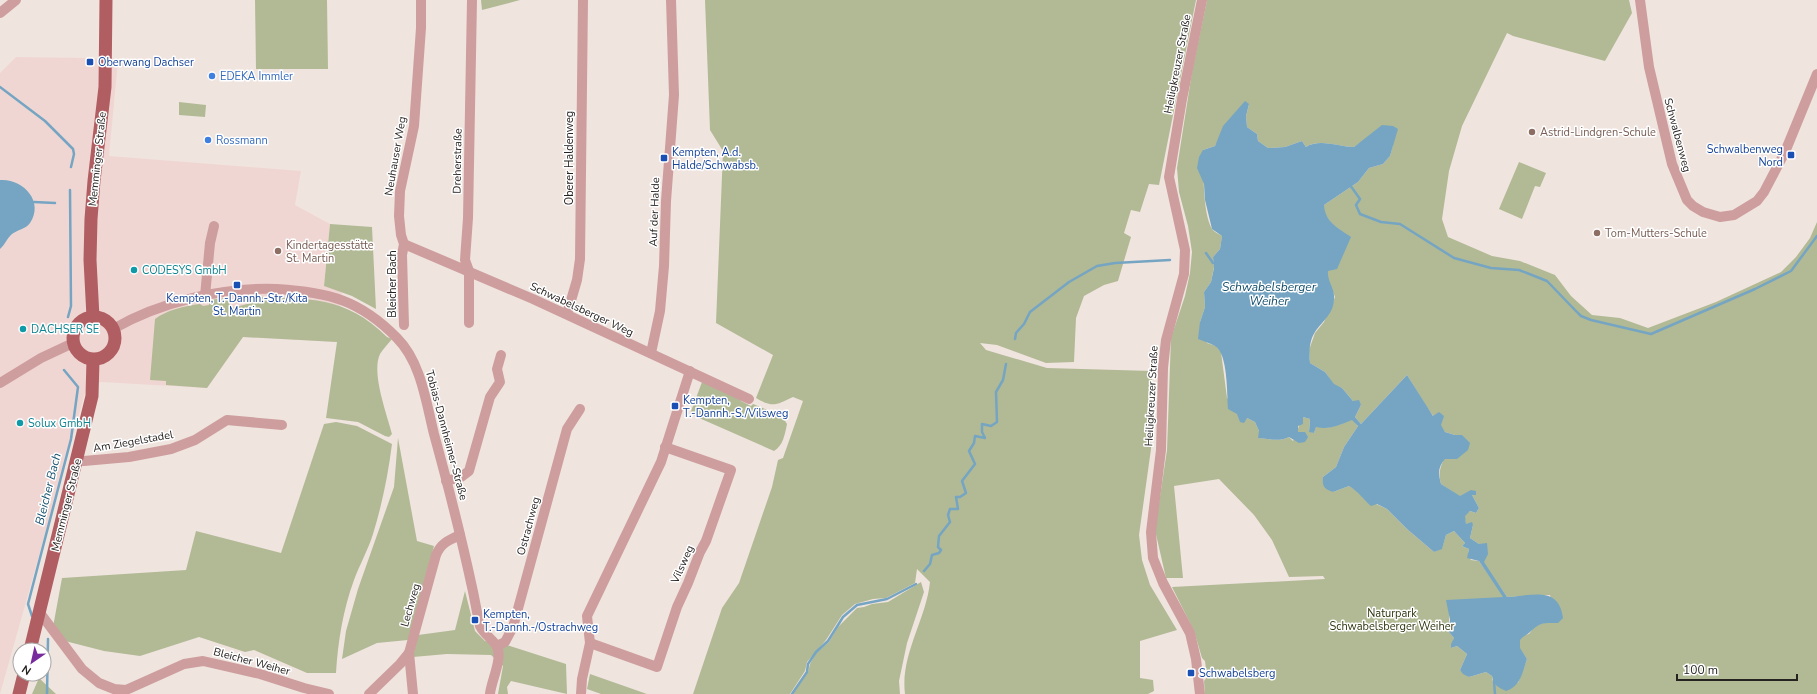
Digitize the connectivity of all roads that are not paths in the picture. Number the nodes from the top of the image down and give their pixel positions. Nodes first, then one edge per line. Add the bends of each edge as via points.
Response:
1 (16, 0) edge
2 (106, 0) edge
3 (421, 0) edge
4 (472, 0) edge
5 (583, 0) edge
6 (671, 0) edge
7 (1202, 0) edge
8 (1640, 0) edge
9 (0, 13) edge
10 (1817, 74) edge
11 (214, 226) dead end
12 (404, 244) junction
13 (469, 271) junction
14 (205, 296) junction
15 (566, 314) junction
16 (93, 317) junction
17 (469, 323) dead end
18 (404, 325) dead end
19 (113, 329) junction
20 (73, 343) junction
21 (650, 353) junction
22 (501, 355) dead end
23 (93, 360) junction
24 (690, 371) junction
25 (0, 383) edge
26 (749, 399) dead end
27 (580, 409) dead end
28 (282, 426) dead end
29 (666, 447) junction
30 (77, 460) junction
31 (446, 480) junction
32 (460, 535) junction
33 (40, 614) junction
34 (32, 642) edge
35 (590, 643) junction
36 (497, 646) junction
37 (409, 653) junction
38 (22, 682) edge
39 (19, 694) edge
40 (329, 694) edge
41 (368, 694) edge
42 (413, 694) edge
43 (490, 694) edge
44 (581, 694) edge
45 (1200, 694) edge

1 - 9 street
2 - 16 main road, Memminger Straße via 105,87 91,219
3 - 12 street, Neuhauser Weg via 414,126 400,191 399,216
4 - 13 street, Dreherstraße via 465,260
5 - 15 street, Oberer Haldenweg via 580,259 577,280
6 - 21 street, Auf der Halde via 674,95 664,266 660,311
7 - 45 street, Heiligkreuzer Straße via 1169,177 1182,232 1185,258 1184,274 1166,340 1160,450 1151,532 1153,558 1162,583 1190,634
8 - 10 street, Schwalbenweg via 1653,85 1672,164 1687,200 1703,212 1720,217 1734,215 1757,201 1785,152
11 - 14 street
12 - 13 street, Schwabelsberger Weg
12 - 18 street, Bleicher Bach
13 - 15 street, Schwabelsberger Weg
13 - 17 street, Dreherstraße
14 - 19 street, Tobias-Dannheimer-Straße via 143,314
14 - 31 street, Tobias-Dannheimer-Straße via 248,289 321,293 343,300 376,319 398,339 416,367
15 - 21 street, Schwabelsberger Weg
16 - 19 main road via 104,320
16 - 20 main road via 75,328
19 - 23 main road via 112,350 100,359
20 - 23 main road via 80,355
20 - 25 street via 41,358
21 - 24 street, Schwabelsberger Weg
22 - 31 street via 497,369 500,382 490,397 469,471 461,477
23 - 30 main road, Memminger Straße via 92,396
24 - 26 street, Schwabelsberger Weg
24 - 29 street
27 - 36 street, Ostrachweg via 567,429 513,627 505,642
28 - 30 street, Am Ziegelstadel via 227,420 194,440 171,449 129,456
29 - 35 street via 611,569 590,607 587,616
29 - 35 street, Vilsweg via 731,470 706,541 677,607 657,667
30 - 33 main road, Memminger Straße
31 - 32 street, Tobias-Dannheimer-Straße
32 - 36 street, Tobias-Dannheimer-Straße via 480,626
32 - 37 street, Lechweg via 439,547
33 - 34 main road, Memminger Straße
33 - 40 street, Bleicher Weiher via 82,670 99,683 114,689 126,690 184,664 202,661 260,674
35 - 44 street
36 - 43 street via 498,659
37 - 41 street
37 - 42 street, Lechweg
38 - 39 main road

